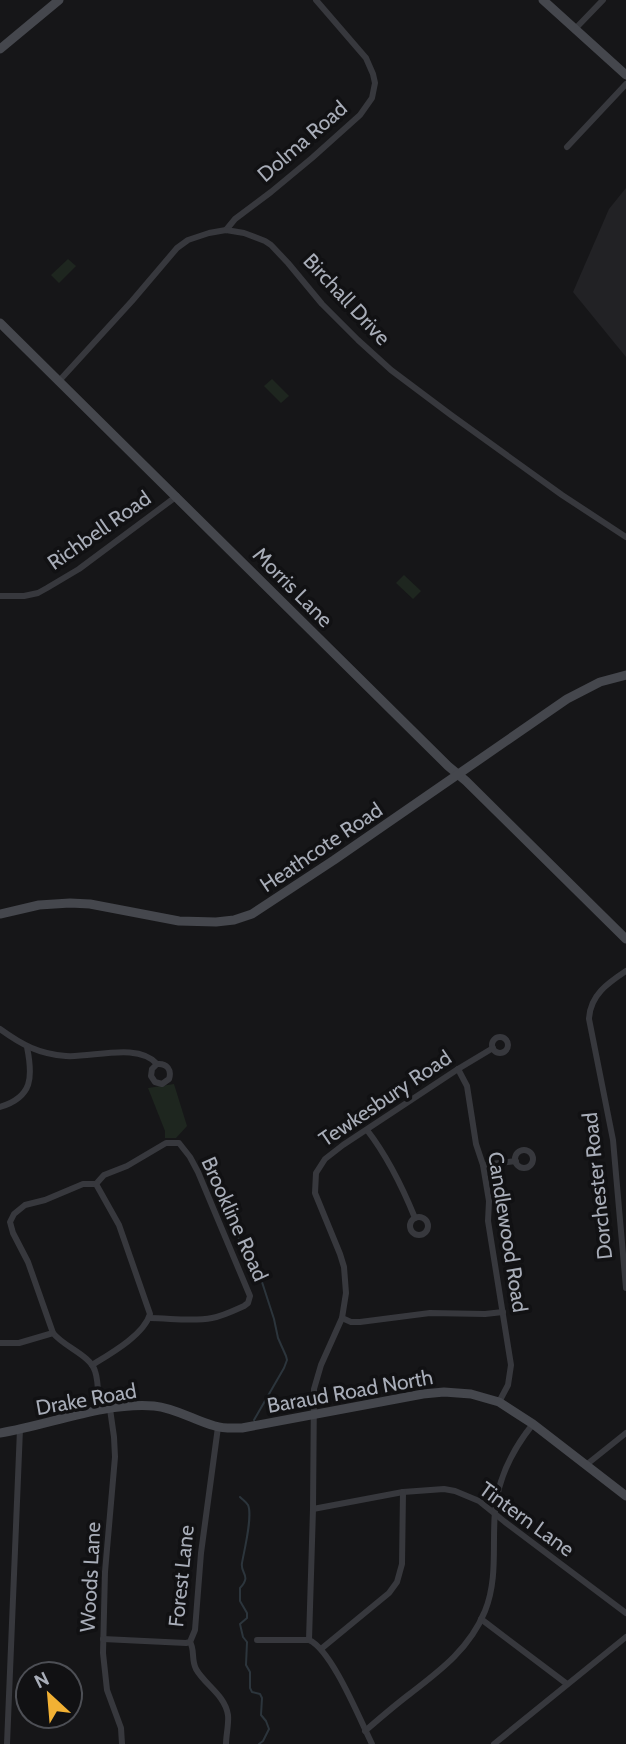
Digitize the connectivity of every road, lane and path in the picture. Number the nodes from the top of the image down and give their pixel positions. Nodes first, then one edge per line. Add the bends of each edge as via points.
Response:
1 (59, 0) edge
2 (316, 0) edge
3 (543, 0) edge
4 (603, 0) edge
5 (575, 29) junction
6 (0, 49) edge
7 (626, 75) edge
8 (626, 84) edge
9 (567, 147) dead end
10 (226, 230) junction
11 (0, 323) edge
12 (59, 381) junction
13 (177, 496) junction
14 (626, 537) edge
15 (0, 596) edge
16 (626, 675) edge
17 (458, 774) junction
18 (0, 914) edge
19 (626, 939) edge
20 (626, 971) edge
21 (0, 1029) edge
22 (27, 1047) junction
23 (493, 1048) dead end
24 (158, 1064) dead end
25 (458, 1069) junction
26 (0, 1107) edge
27 (367, 1130) junction
28 (516, 1161) dead end
29 (483, 1166) junction
30 (96, 1184) junction
31 (415, 1218) dead end
32 (626, 1288) edge
33 (503, 1312) junction
34 (149, 1318) junction
35 (342, 1318) junction
36 (53, 1333) junction
37 (0, 1343) edge
38 (92, 1365) junction
39 (499, 1402) junction
40 (110, 1409) junction
41 (99, 1410) junction
42 (315, 1415) junction
43 (533, 1424) junction
44 (259, 1425) joint
45 (218, 1427) junction
46 (20, 1429) junction
47 (0, 1433) edge
48 (626, 1433) edge
49 (586, 1465) junction
50 (403, 1492) junction
51 (626, 1496) edge
52 (313, 1508) junction
53 (494, 1513) junction
54 (626, 1613) edge
55 (481, 1619) junction
56 (626, 1637) edge
57 (103, 1639) junction
58 (257, 1640) dead end
59 (309, 1640) junction
60 (190, 1642) junction
61 (321, 1649) junction
62 (568, 1684) junction
63 (365, 1731) junction
64 (7, 1744) edge
65 (122, 1744) edge
66 (226, 1744) edge
67 (372, 1744) edge
68 (494, 1744) edge

1 - 6 street
2 - 10 street, Dolma Road via 371,66 372,98 360,115
3 - 5 street
4 - 5 street
5 - 7 street
8 - 9 street
10 - 12 street via 177,248
10 - 14 street, Birchall Drive via 265,241 341,324 391,370
11 - 12 street, Morris Lane
12 - 13 street, Morris Lane
13 - 15 street, Richbell Road via 47,589 32,595
13 - 17 street, Morris Lane
16 - 17 street, Heathcote Road via 567,699
17 - 18 street, Heathcote Road via 271,903 234,920 178,921 70,903
17 - 19 street, Morris Lane
20 - 32 street, Dorchester Road via 598,994 589,1019 613,1140
21 - 22 street
22 - 24 street via 66,1056 141,1054
22 - 26 street via 30,1080 25,1093
23 - 25 street, Tewkesbury Road
25 - 27 street, Tewkesbury Road
25 - 29 street, Candlewood Road via 467,1086
27 - 31 street via 389,1161
27 - 35 street, Tewkesbury Road via 325,1159 314,1179 344,1267
28 - 29 street
29 - 33 street, Candlewood Road
30 - 34 street via 119,1225
30 - 34 street, Brookline Road via 104,1175 166,1143 178,1143 198,1172 250,1296 244,1306 212,1318
30 - 36 street via 25,1205 10,1222
33 - 35 street via 430,1313 360,1322
33 - 39 street, Candlewood Road via 510,1365 508,1385
34 - 38 street via 117,1350
35 - 42 street, Tewkesbury Road via 317,1373
36 - 37 street via 19,1343
36 - 38 street
38 - 41 street
39 - 42 street, Baraud Road North via 461,1392 432,1393
39 - 43 street, Baraud Road North
40 - 41 street, Drake Road
40 - 45 street, Drake Road via 158,1407
40 - 57 street, Woods Lane via 115,1457
41 - 46 street, Drake Road
42 - 44 street, Baraud Road North
42 - 52 street, Tewkesbury Road
43 - 49 street, Baraud Road North
43 - 53 street via 509,1459
44 - 45 street, Drake Road
45 - 60 street, Forest Lane
46 - 47 street, Drake Road
46 - 64 street via 6,1660
48 - 49 street
49 - 51 street, Baraud Road North
50 - 52 street, Tintern Lane
50 - 53 street, Tintern Lane via 455,1491
50 - 61 street via 402,1564 397,1582
52 - 59 street, Tewkesbury Road
53 - 54 street, Tintern Lane
53 - 55 street via 494,1565
55 - 62 street
55 - 63 street via 450,1663
56 - 62 street
57 - 60 street, Forest Lane
57 - 65 street, Woods Lane via 106,1681
58 - 59 street
59 - 61 street
60 - 66 street via 192,1662 225,1705
61 - 63 street
62 - 68 street
63 - 67 street

